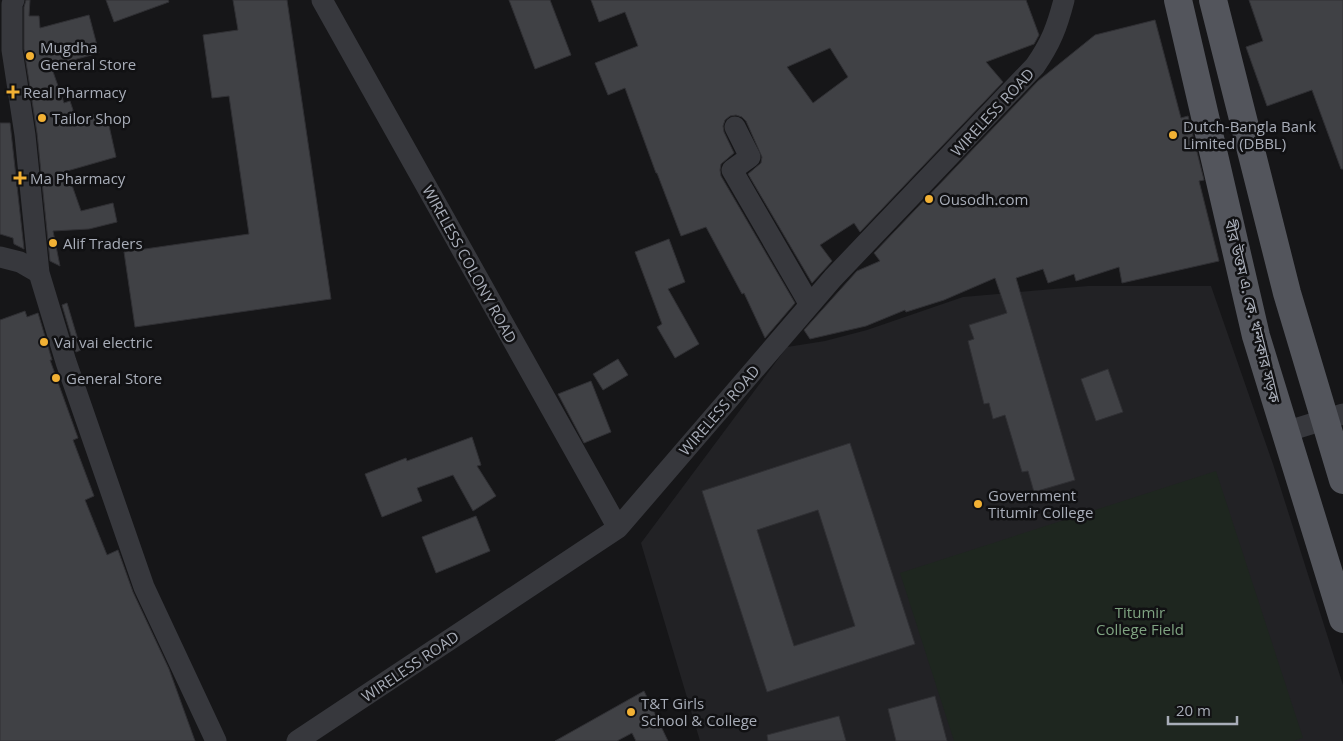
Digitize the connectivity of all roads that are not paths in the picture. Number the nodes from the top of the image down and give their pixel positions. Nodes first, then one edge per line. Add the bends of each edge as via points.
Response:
1 (14, 0) edge
2 (322, 0) edge
3 (1064, 0) edge
4 (1178, 0) edge
5 (1213, 0) edge
6 (734, 127) dead end
7 (0, 257) edge
8 (39, 273) junction
9 (810, 305) junction
10 (1334, 417) edge
11 (1285, 432) junction
12 (1343, 480) edge
13 (618, 528) junction
14 (1343, 619) edge
15 (216, 741) edge
16 (297, 741) edge

1 - 8 street via 12,50 25,135
2 - 13 street, WIRELESS COLONY ROAD
3 - 9 street, WIRELESS ROAD via 1050,44 1035,66
4 - 11 main road, বীর উত্তম এ. কে. খন্দকার সড়ক via 1256,336
5 - 10 main road via 1287,293
6 - 9 street via 750,157 732,170
7 - 8 street via 20,262
8 - 15 street via 66,362 144,587
9 - 13 street, WIRELESS ROAD
10 - 11 street
10 - 12 main road
11 - 14 main road, বীর উত্তম এ. কে. খন্দকার সড়ক
13 - 16 street, WIRELESS ROAD

